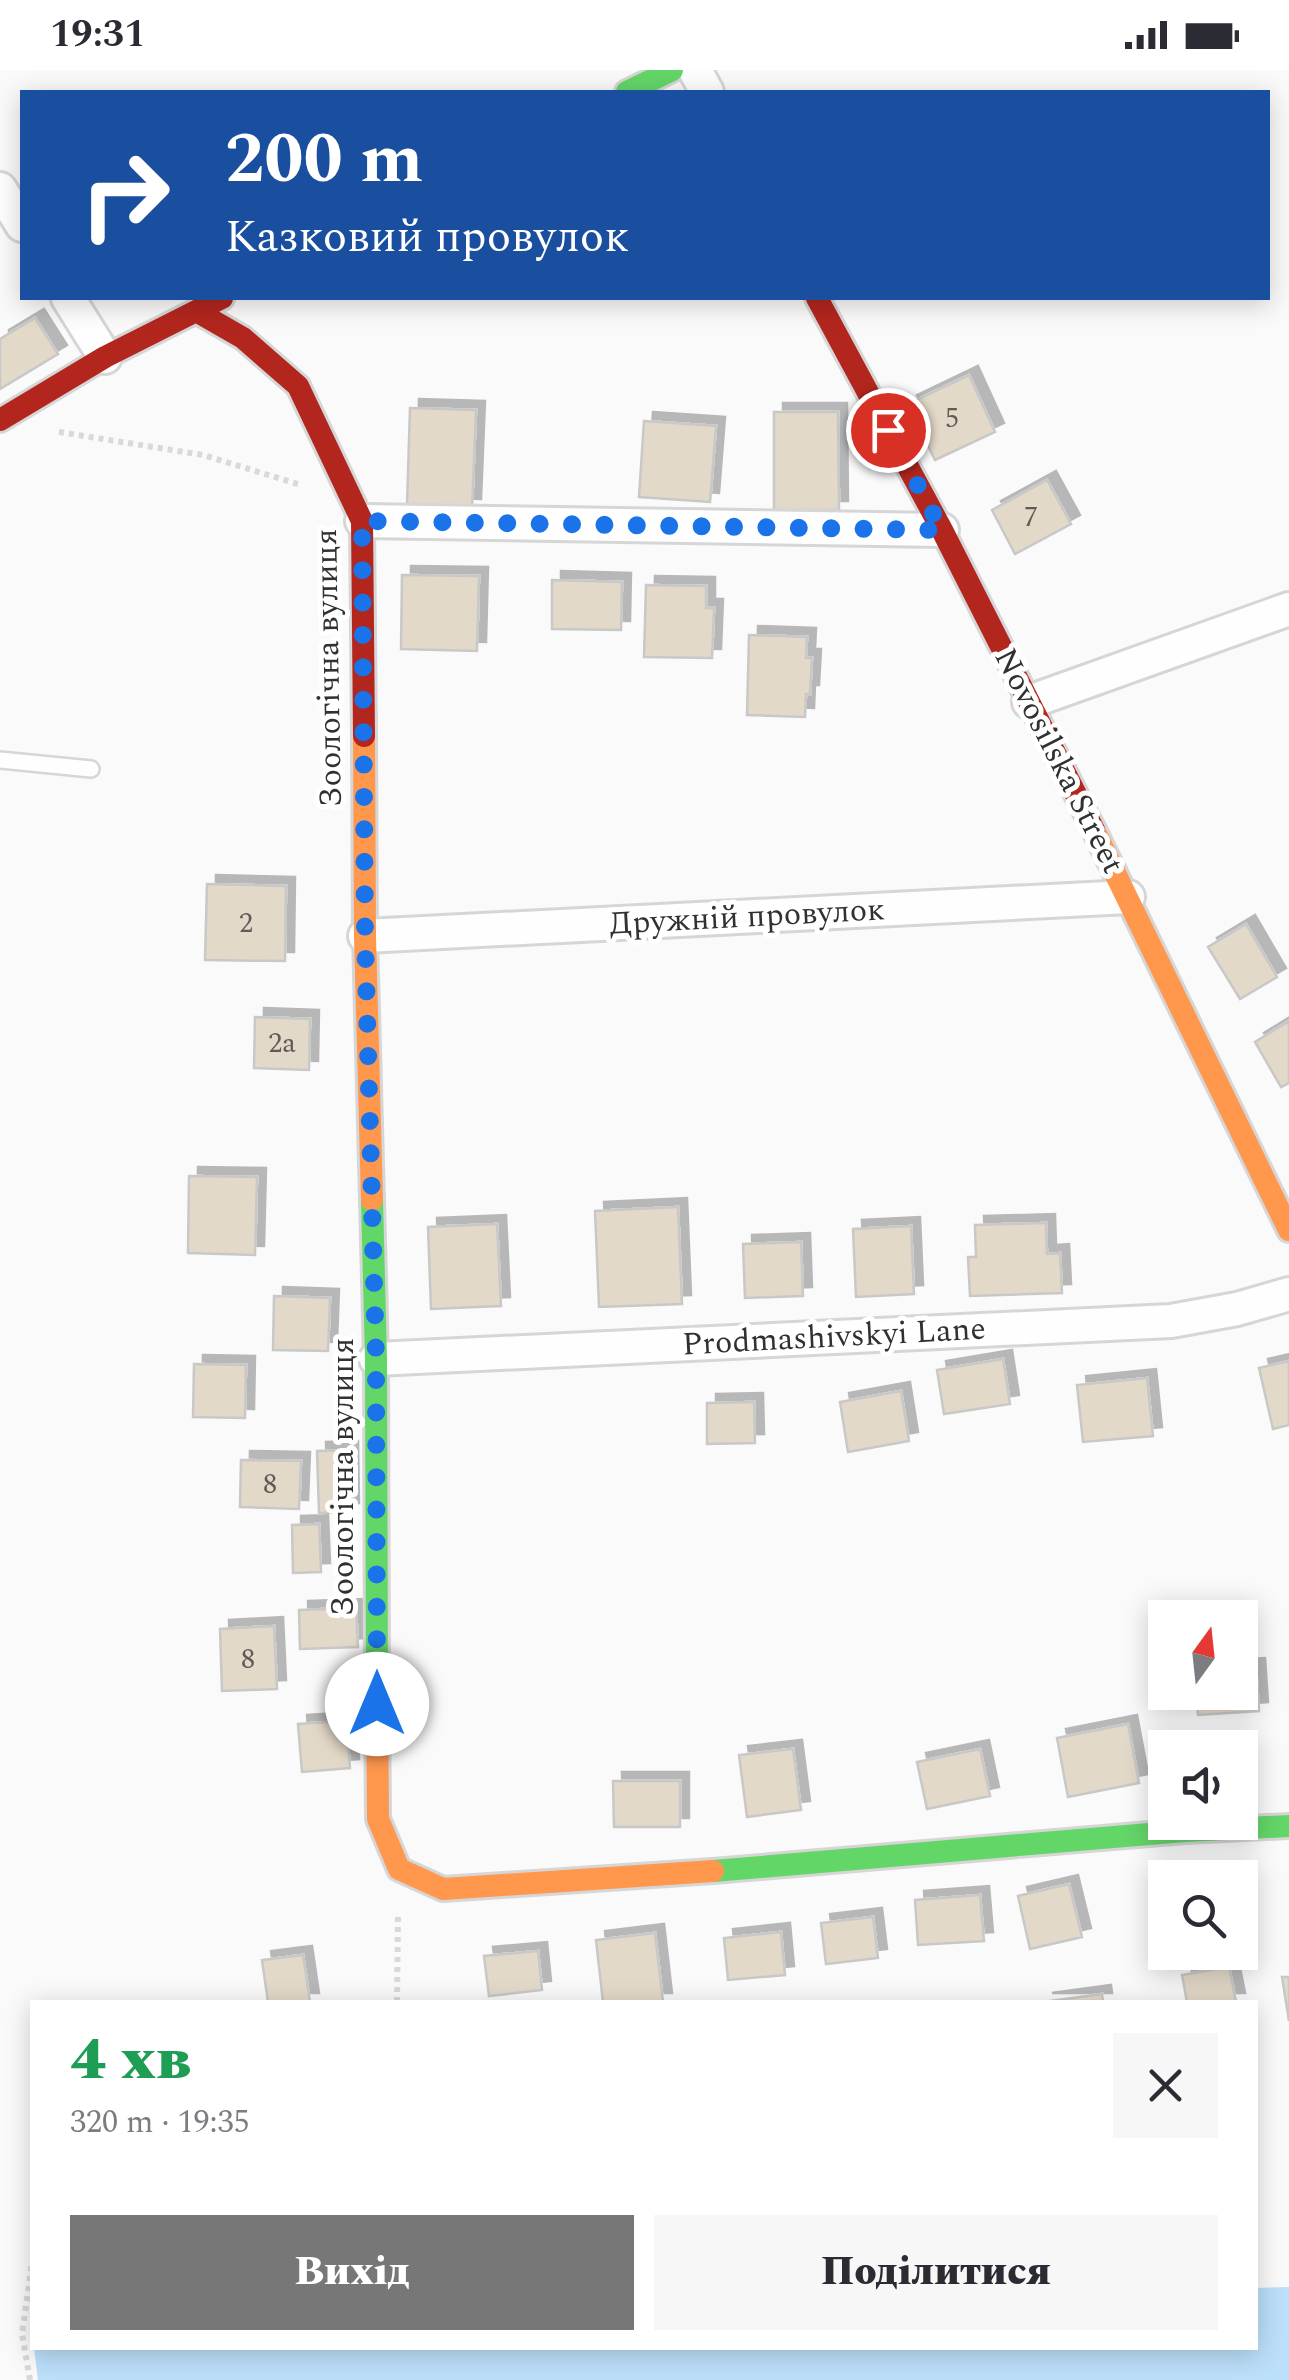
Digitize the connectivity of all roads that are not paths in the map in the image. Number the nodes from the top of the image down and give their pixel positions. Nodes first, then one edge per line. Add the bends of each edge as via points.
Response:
1 (672, 70) edge
2 (632, 90) edge
3 (0, 189) edge
4 (20, 221) edge
5 (69, 300) edge
6 (220, 300) edge
7 (818, 300) edge
8 (196, 311) junction
9 (105, 356) junction
10 (0, 420) edge
11 (362, 521) junction
12 (942, 530) junction
13 (1289, 608) edge
14 (1029, 702) junction
15 (0, 760) edge
16 (91, 769) dead end
17 (1128, 897) junction
18 (365, 936) junction
19 (1289, 1230) edge
20 (1289, 1294) edge
21 (376, 1358) junction
22 (1289, 1826) edge

1 - 2 street
3 - 4 street
5 - 9 street
6 - 8 street
7 - 12 street, Novosilska Street
8 - 9 street
8 - 11 street, Зоологічна вулиця via 242,338 298,386
9 - 10 street
11 - 12 street
11 - 18 street, Зоологічна вулиця
12 - 14 street, Novosilska Street
13 - 14 street
14 - 17 street, Novosilska Street
15 - 16 lane
17 - 18 street, Дружній провулок
17 - 19 street, Novosilska Street
18 - 21 street, Зоологічна вулиця
20 - 21 street, Prodmashivskyi Lane via 1171,1321
21 - 22 street, Зоологічна вулиця via 378,1820 399,1869 443,1889

